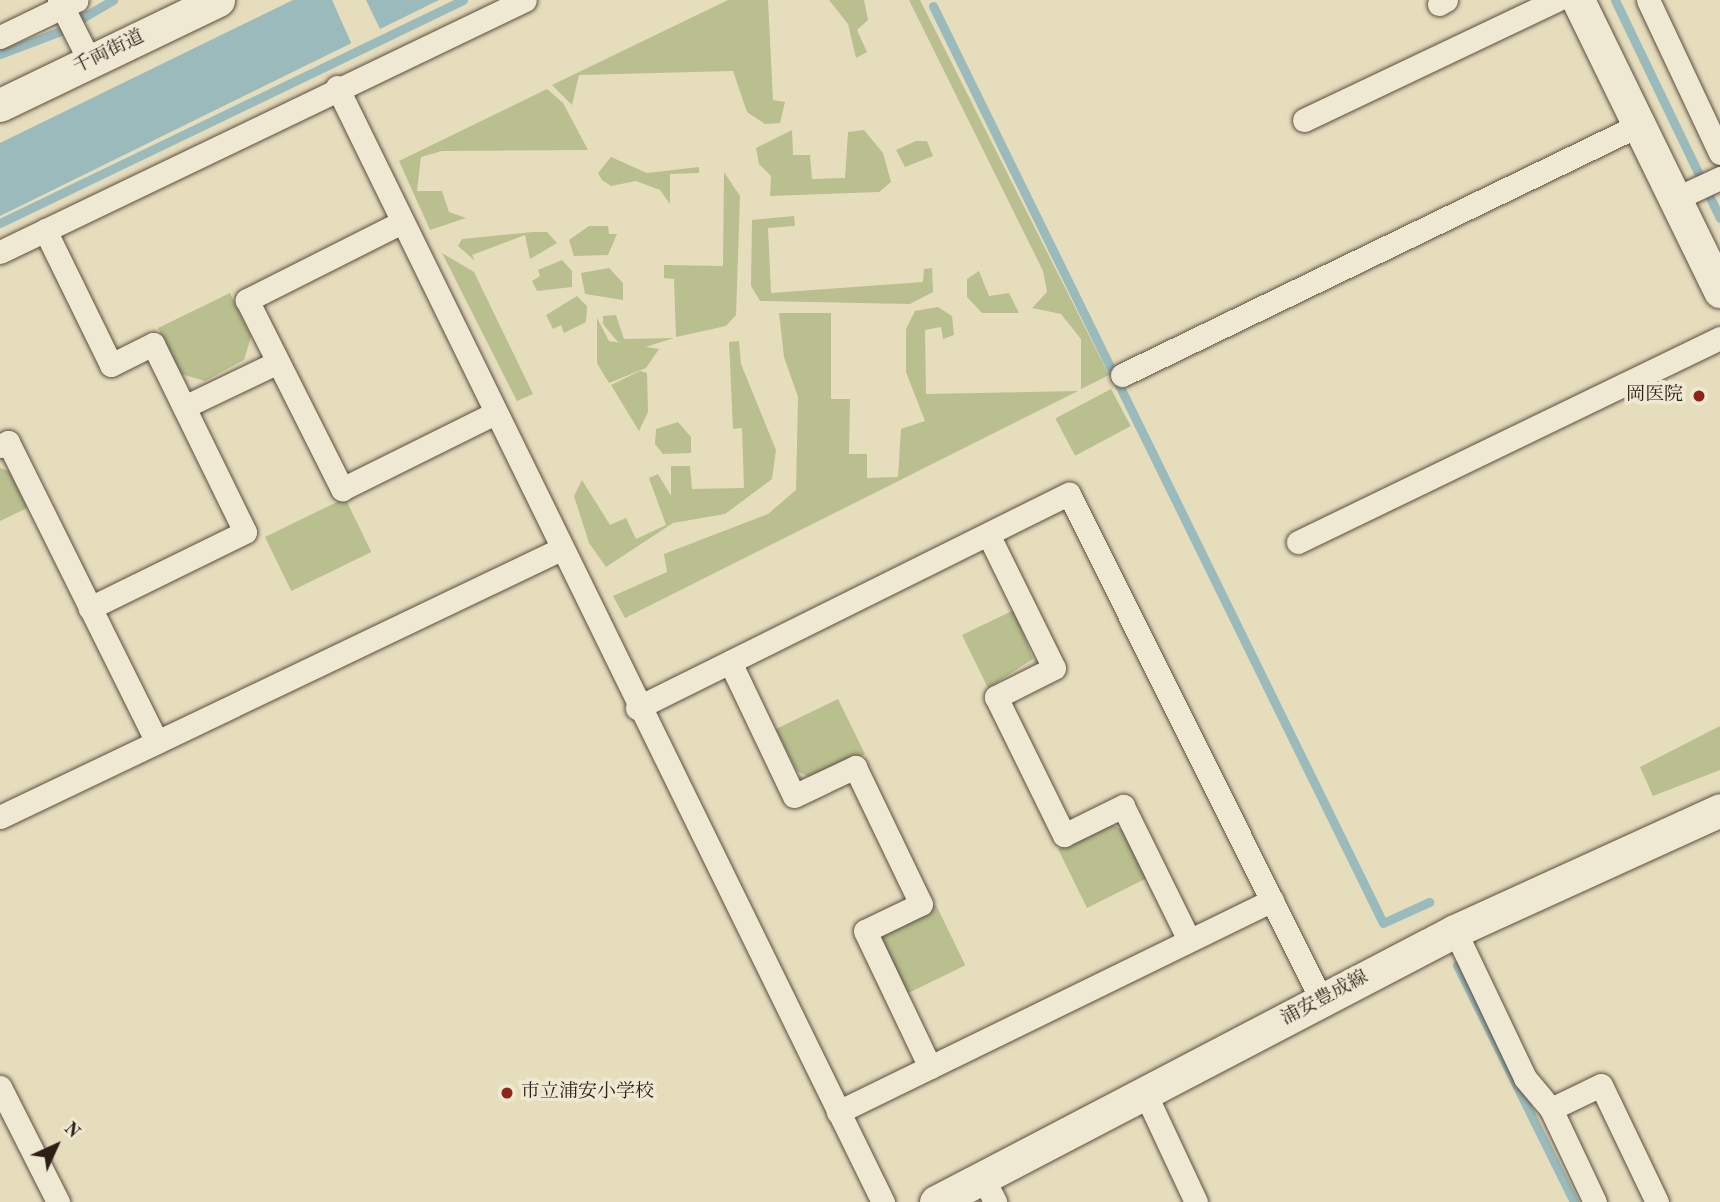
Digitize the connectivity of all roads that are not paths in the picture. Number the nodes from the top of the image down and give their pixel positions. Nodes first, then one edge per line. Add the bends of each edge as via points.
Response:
1 (218, 0) edge
2 (525, 0) edge
3 (1557, 0) edge
4 (1578, 0) edge
5 (1648, 0) edge
6 (68, 11) edge
7 (0, 37) edge
8 (90, 62) junction
9 (337, 87) junction
10 (0, 105) edge
11 (1304, 120) dead end
12 (1639, 125) junction
13 (1720, 153) edge
14 (1701, 187) edge
15 (402, 222) junction
16 (45, 230) junction
17 (0, 252) edge
18 (1720, 291) edge
19 (1720, 338) edge
20 (278, 362) junction
21 (1122, 375) dead end
22 (184, 407) junction
23 (495, 413) junction
24 (0, 446) edge
25 (988, 534) junction
26 (1298, 542) dead end
27 (561, 549) junction
28 (90, 608) junction
29 (730, 662) junction
30 (637, 708) junction
31 (157, 742) junction
32 (1720, 810) edge
33 (0, 817) edge
34 (1272, 900) junction
35 (1455, 931) junction
36 (1189, 940) junction
37 (1322, 1001) junction
38 (930, 1067) junction
39 (0, 1087) edge
40 (1145, 1093) junction
41 (1551, 1109) junction
42 (838, 1112) junction
43 (989, 1190) edge
44 (58, 1202) edge
45 (883, 1202) edge
46 (936, 1202) edge
47 (1196, 1202) edge
48 (1595, 1202) edge
49 (1657, 1202) edge

1 - 8 main road, 千両街道
2 - 9 street
3 - 11 street
4 - 12 main road
5 - 13 street
6 - 7 street
6 - 8 street
8 - 10 main road, 千両街道
9 - 15 street
9 - 16 street
12 - 14 main road
12 - 21 street
14 - 18 main road
15 - 20 street via 247,300
15 - 23 street
16 - 17 street
16 - 22 street via 111,365 153,344
19 - 26 street
20 - 22 street
20 - 23 street via 342,489
22 - 28 street via 245,532
23 - 27 street
24 - 28 street via 8,442
25 - 29 street
25 - 34 street via 1069,494
25 - 36 street via 1054,668 996,697 1064,835 1124,806
27 - 30 street
27 - 31 street
28 - 31 street
29 - 30 street
29 - 38 street via 794,796 855,767 921,904 865,930
30 - 42 street
31 - 33 street
32 - 35 main road, 浦安豊成線
34 - 36 street
34 - 37 street
35 - 37 main road, 浦安豊成線
35 - 41 street via 1525,1078
36 - 38 street
37 - 40 main road, 浦安豊成線
38 - 42 street
39 - 44 street
40 - 43 main road, 浦安豊成線
40 - 47 street
41 - 48 street
41 - 49 street via 1601,1085
42 - 45 street
43 - 46 main road, 浦安豊成線

